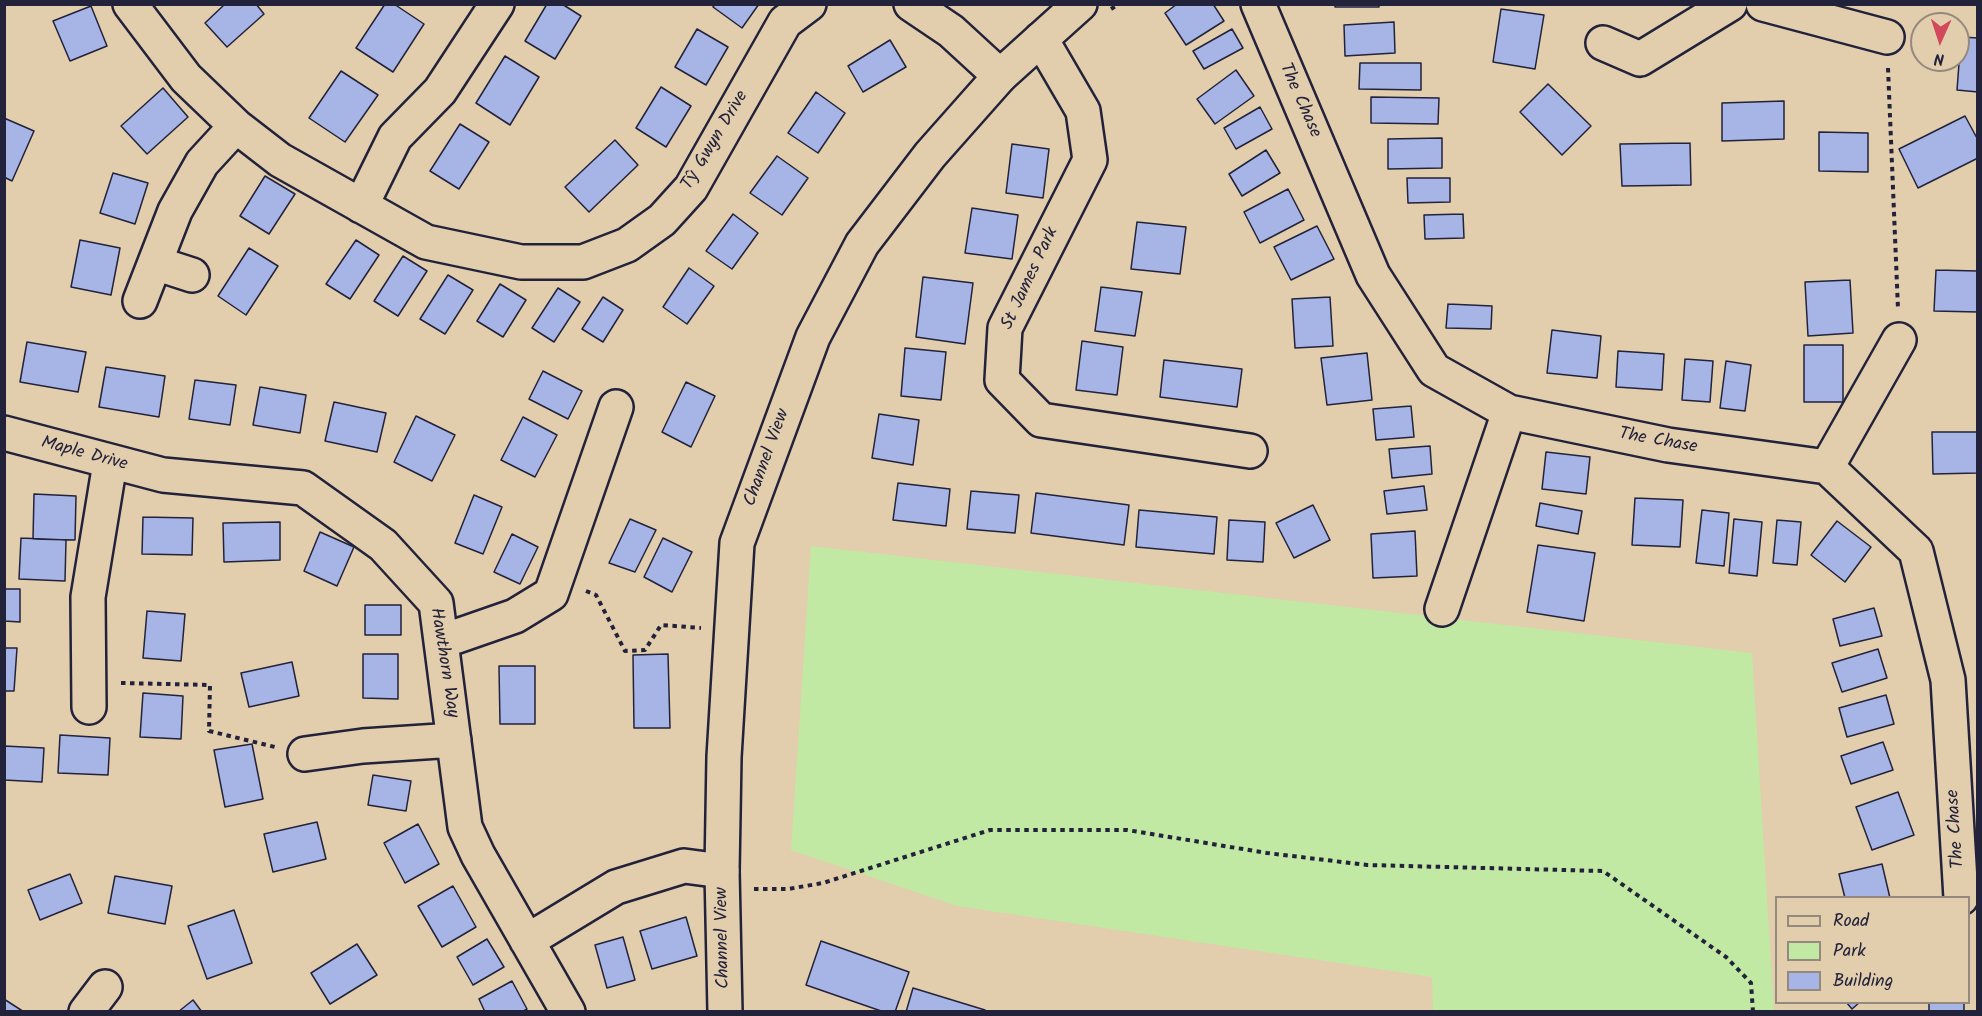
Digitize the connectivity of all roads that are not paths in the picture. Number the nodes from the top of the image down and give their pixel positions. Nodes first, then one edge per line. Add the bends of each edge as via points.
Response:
1 (497, 4) edge
2 (809, 4) edge
3 (911, 4) edge
4 (1258, 4) edge
5 (1730, 4) edge
6 (1763, 4) edge
7 (134, 6) edge
8 (1091, 10) edge
9 (1887, 37) road end
10 (1041, 39) junction
11 (1603, 43) dead end
12 (1000, 76) junction
13 (236, 126) junction
14 (361, 206) junction
15 (155, 263) junction
16 (192, 275) dead end
17 (140, 301) dead end
18 (1899, 340) road end
19 (616, 407) dead end
20 (1509, 412) junction
21 (4, 433) edge
22 (1250, 451) dead end
23 (110, 463) junction
24 (1827, 467) junction
25 (163, 475) joint
26 (1442, 609) dead end
27 (442, 641) junction
28 (89, 695) road end
29 (454, 740) junction
30 (305, 754) road end
31 (735, 880) junction
32 (1961, 896) edge
33 (527, 941) junction
34 (568, 1011) edge
35 (725, 1011) edge

1 - 14 street via 441,91 395,137
2 - 14 street, Tŷ Gwyn Drive via 785,22 691,188 662,220 627,245 584,262 521,262 426,242
3 - 12 street via 951,31
4 - 20 street, The Chase via 1373,275 1434,370
5 - 11 street via 1640,59
6 - 9 street
7 - 13 street, Tŷ Gwyn Drive via 186,78
8 - 10 street, Channel View
10 - 12 street, Channel View
10 - 22 street, St James Park via 1083,111 1090,160 1005,328 1002,380 1041,420
12 - 31 street, Channel View via 930,155 861,244 813,337 737,543 724,758
13 - 14 street, Tŷ Gwyn Drive via 280,160
13 - 15 street via 202,163 175,211
15 - 16 street
15 - 17 street
18 - 24 street
19 - 27 street via 551,594 515,616
20 - 24 street, The Chase via 1668,445
20 - 26 street
21 - 23 street, Maple Drive
23 - 25 street, Maple Drive
23 - 28 street via 88,597
24 - 32 street, The Chase via 1916,551 1948,680
25 - 27 street, Hawthorn Way via 303,488 383,545 423,585 436,603
27 - 29 street, Hawthorn Way
29 - 30 street
29 - 33 street, Hawthorn Way via 465,827
31 - 33 street via 684,866 616,887
31 - 35 street, Channel View
33 - 34 street, Hawthorn Way

